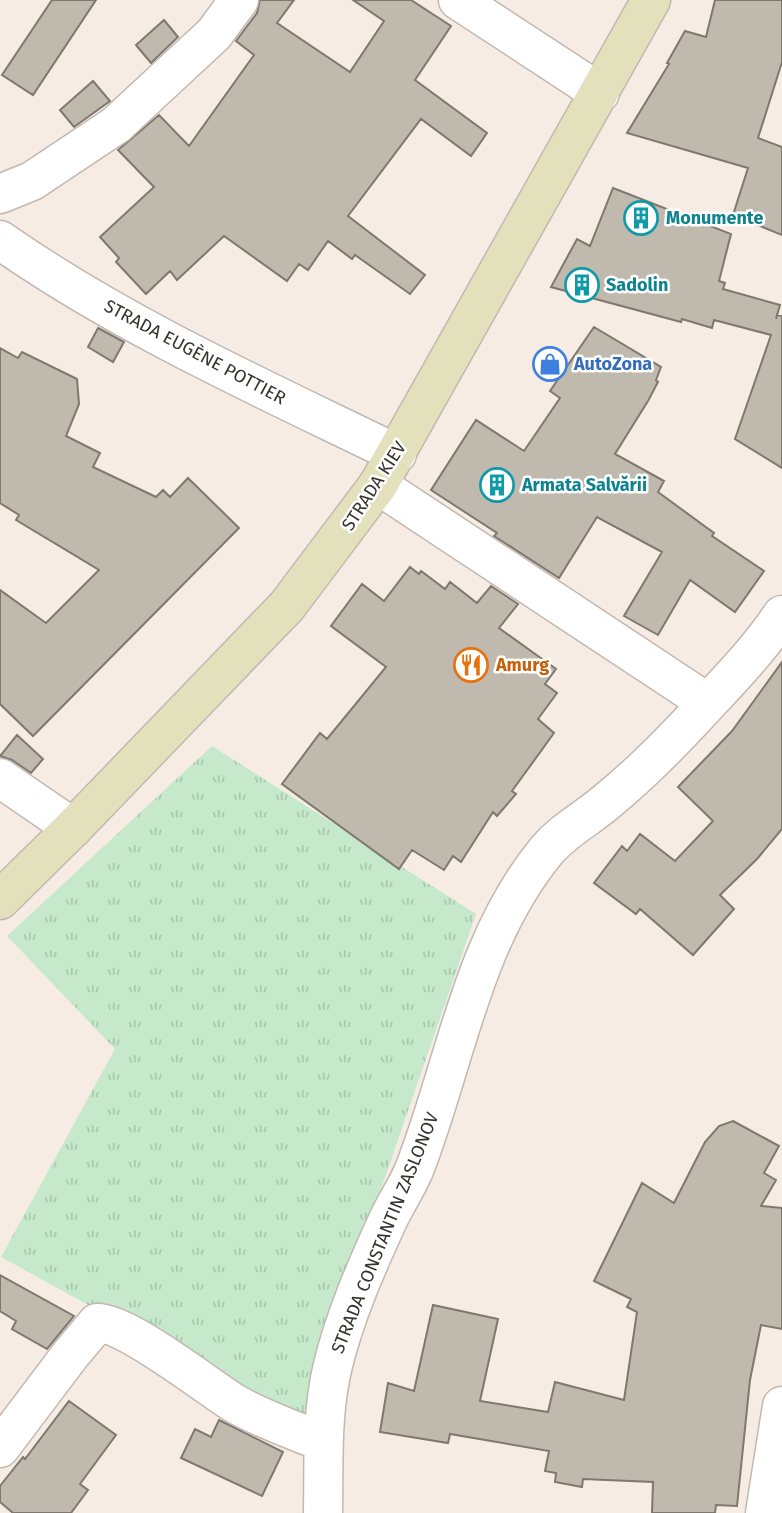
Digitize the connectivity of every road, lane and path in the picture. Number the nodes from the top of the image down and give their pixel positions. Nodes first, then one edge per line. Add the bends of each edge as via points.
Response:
1 (239, 0) edge
2 (458, 0) edge
3 (651, 0) edge
4 (600, 93) junction
5 (0, 194) edge
6 (0, 240) edge
7 (388, 469) junction
8 (782, 615) edge
9 (708, 702) junction
10 (0, 778) edge
11 (73, 828) junction
12 (0, 900) edge
13 (782, 1406) edge
14 (323, 1442) junction
15 (0, 1448) edge
16 (323, 1513) edge
17 (765, 1513) edge

1 - 5 street via 214,34 116,125 32,181
2 - 4 street
3 - 4 main road, STRADA KIEV
4 - 7 main road, STRADA KIEV
6 - 7 street, STRADA EUGÈNE POTTIER
7 - 9 street, STRADA EUGÈNE POTTIER
7 - 11 main road, STRADA KIEV via 287,606
8 - 9 street, STRADA CONSTANTIN ZASLONOV via 763,644
9 - 14 street, STRADA CONSTANTIN ZASLONOV via 663,751 547,850 498,929 474,980 414,1171 388,1220 344,1327 332,1367
10 - 11 street
11 - 12 main road, STRADA KIEV
13 - 17 street
14 - 15 street via 236,1404 154,1349 107,1323 97,1323
14 - 16 street, STRADA CONSTANTIN ZASLONOV

